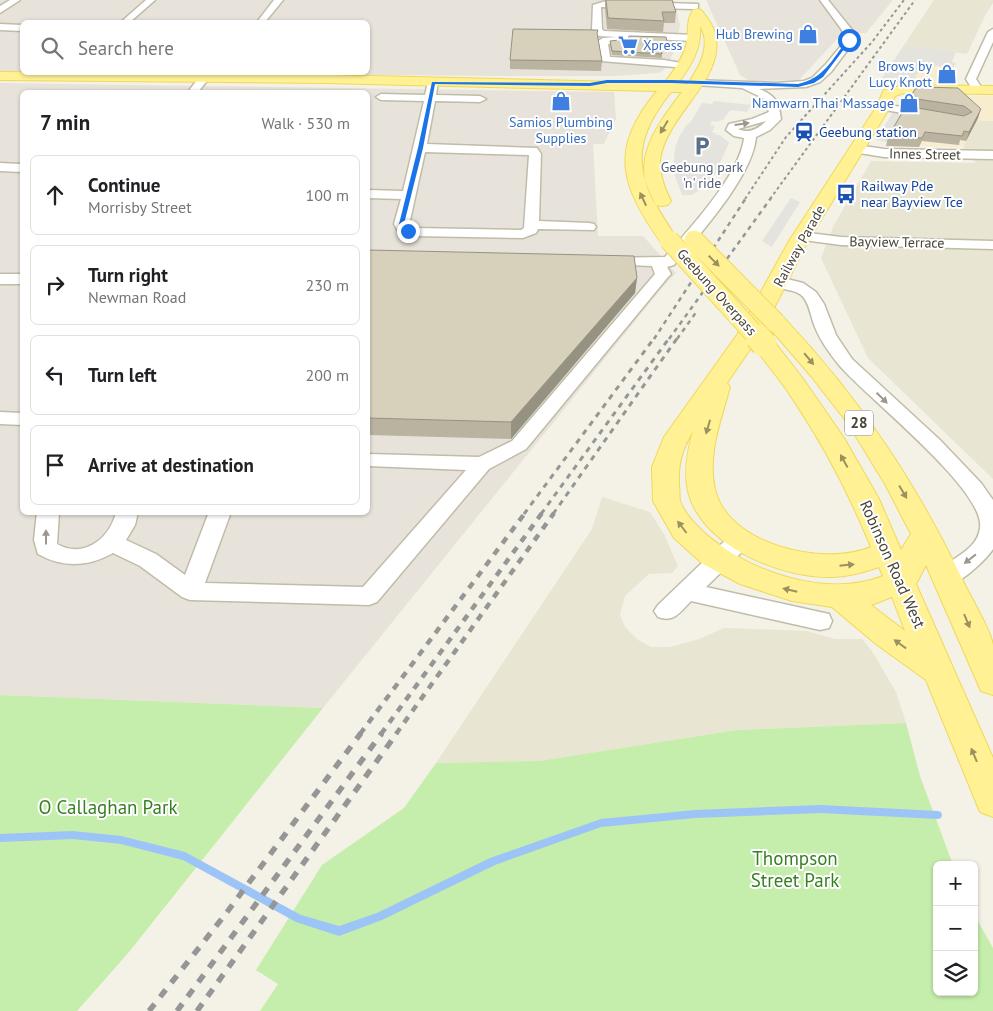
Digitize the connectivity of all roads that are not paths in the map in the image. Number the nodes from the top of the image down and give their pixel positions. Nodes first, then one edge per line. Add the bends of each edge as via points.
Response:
1 (16, 0) edge
2 (152, 0) edge
3 (279, 0) edge
4 (824, 0) edge
5 (695, 6) edge
6 (0, 10) edge
7 (127, 20) edge
8 (263, 20) edge
9 (0, 27) edge
10 (20, 28) edge
11 (992, 38) edge
12 (680, 48) junction
13 (980, 58) junction
14 (993, 58) edge
15 (650, 62) junction
16 (683, 66) junction
17 (625, 75) junction
18 (0, 76) edge
19 (202, 81) edge
20 (433, 82) junction
21 (669, 84) junction
22 (737, 84) junction
23 (694, 85) junction
24 (978, 90) junction
25 (993, 90) edge
26 (381, 97) dead end
27 (430, 98) junction
28 (480, 99) dead end
29 (883, 107) junction
30 (772, 108) junction
31 (651, 109) junction
32 (942, 117) edge
33 (750, 134) junction
34 (925, 146) edge
35 (420, 148) junction
36 (856, 149) junction
37 (943, 154) junction
38 (993, 155) edge
39 (0, 167) edge
40 (20, 168) edge
41 (370, 194) edge
42 (408, 195) junction
43 (532, 225) junction
44 (589, 227) dead end
45 (674, 227) junction
46 (801, 236) junction
47 (993, 245) edge
48 (587, 260) edge
49 (663, 262) junction
50 (0, 279) edge
51 (20, 279) edge
52 (779, 282) junction
53 (770, 333) junction
54 (719, 380) junction
55 (0, 418) edge
56 (20, 419) edge
57 (370, 460) edge
58 (482, 464) junction
59 (48, 515) edge
60 (127, 515) edge
61 (219, 515) edge
62 (926, 534) junction
63 (741, 539) junction
64 (112, 543) junction
65 (888, 552) junction
66 (718, 559) junction
67 (947, 576) junction
68 (901, 581) junction
69 (190, 591) junction
70 (688, 592) junction
71 (838, 596) junction
72 (666, 611) dead end
73 (820, 621) dead end
74 (940, 673) junction
75 (993, 681) edge
76 (993, 800) edge

1 - 6 street
2 - 7 street
3 - 8 street
4 - 22 street via 848,30 849,40 822,76 806,84
5 - 12 main road, 28
5 - 12 street via 597,5 598,30 602,34
5 - 23 main road, 28 via 704,19 712,46 710,58
9 - 10 street
11 - 13 street
12 - 15 street via 648,54
12 - 16 main road, 28
12 - 17 street via 663,41 607,40 602,43 605,59
13 - 14 street
13 - 24 street via 971,79
15 - 16 street
15 - 17 street
16 - 21 main road, 28
17 - 20 main road via 590,85
17 - 21 main road
17 - 31 main road
18 - 19 main road via 73,77 121,82
19 - 20 main road via 298,84
20 - 27 street
21 - 23 main road
21 - 31 main road, 28
22 - 23 street
22 - 30 street via 762,93
23 - 30 street via 734,90
23 -> 45 main road, 28 via 663,128 654,152 654,181
24 - 25 main road
24 - 29 main road, Railway Parade via 896,90 889,93
26 - 27 street
27 - 28 street
27 - 35 street
29 - 32 street
29 - 36 main road, Railway Parade
30 - 33 street via 775,119 765,130
33 -> 30 street via 735,132 731,128 736,124 754,122
45 -> 31 main road, 28 via 642,200 632,161 635,138
33 - 49 street via 748,151 720,197
34 - 37 street via 938,147
35 - 42 street
35 - 43 street via 533,151
36 - 37 street, Innes Street via 877,153
36 - 46 main road, Railway Parade
37 - 38 street, Innes Street via 962,151
39 - 40 street
41 - 42 street
42 - 43 street via 401,224 408,231 523,234 529,232
43 - 44 street
45 - 53 main road, Geebung Overpass / 28, bridge
46 - 47 street, Bayview Terrace via 841,241
46 - 52 main road, Railway Parade
48 - 49 street
49 - 58 street via 663,274 520,445
50 - 51 street
52 - 54 main road, Railway Parade
52 -> 67 street via 810,295 824,329 839,353 978,491 989,509 993,528 991,538 977,554
53 -> 62 main road, 28 via 831,385 885,462
65 -> 53 main road, Robinson Road West / 28 via 865,499 799,389
54 -> 63 main road, Railway Parade via 701,454 700,486 715,519
66 -> 54 main road, Railway Parade via 683,530 668,502 664,479 668,455 679,434
55 - 56 street
57 - 58 street
58 - 69 street via 369,596
64 -> 59 street via 81,556 53,554 46,548
60 - 64 street via 125,527
61 - 69 street
62 - 67 main road, 28
62 - 68 main road via 915,551 909,573
63 -> 65 main road, Railway Parade via 769,555 818,566 860,564
63 - 66 street
64 - 69 street via 148,560
65 - 68 main road, Robinson Road West / 28
66 - 70 street
71 -> 66 main road, Railway Parade via 807,594 772,585 736,571
67 -> 75 main road, 28
68 - 71 main road, Railway Parade via 875,592
68 - 74 main road, Robinson Road West / 28
70 - 72 street
70 - 73 street
74 -> 71 main road
76 -> 74 main road, Robinson Road West / 28

